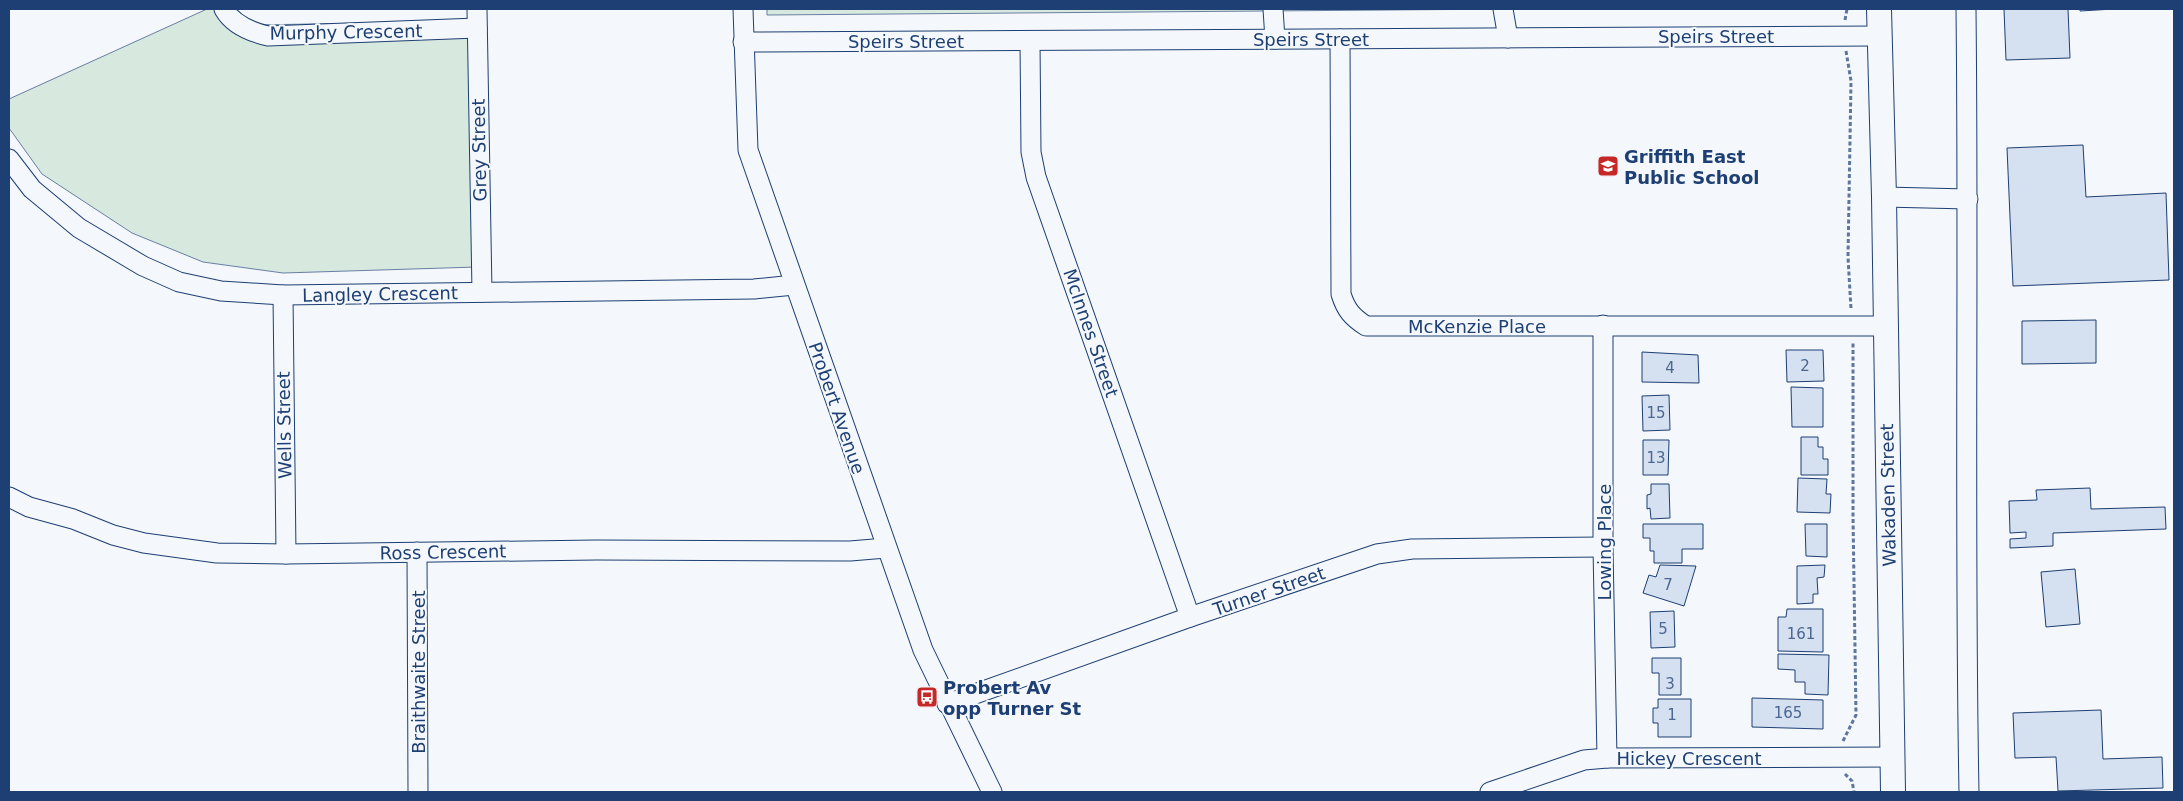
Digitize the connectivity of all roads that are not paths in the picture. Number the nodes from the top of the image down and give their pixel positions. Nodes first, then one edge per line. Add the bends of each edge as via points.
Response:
1 (224, 9) edge
2 (477, 9) edge
3 (743, 9) edge
4 (1273, 9) edge
5 (1503, 9) edge
6 (1879, 9) edge
7 (1966, 9) edge
8 (477, 28) junction
9 (1878, 36) junction
10 (1508, 38) junction
11 (1275, 39) junction
12 (1340, 39) junction
13 (1030, 41) junction
14 (743, 42) junction
15 (9, 160) edge
16 (1884, 197) junction
17 (1968, 199) junction
18 (794, 285) junction
19 (482, 292) junction
20 (283, 295) junction
21 (1603, 325) junction
22 (1884, 326) junction
23 (9, 498) edge
24 (886, 548) junction
25 (1603, 548) junction
26 (417, 552) junction
27 (286, 554) junction
28 (1190, 617) junction
29 (947, 704) junction
30 (1894, 757) junction
31 (1607, 758) junction
32 (418, 792) edge
33 (992, 792) edge
34 (1490, 792) edge
35 (1893, 792) edge
36 (1969, 792) edge

1 - 8 street, Murphy Crescent via 240,26 268,36
2 - 8 street, Grey Street
3 - 14 street, Probert Avenue
4 - 11 street
5 - 10 street
6 - 9 main road, Wakaden Street
7 - 17 street
8 - 19 street, Grey Street
9 - 10 street, Speirs Street
9 - 16 main road, Wakaden Street
10 - 12 street, Speirs Street
11 - 12 street, Speirs Street
11 - 13 street, Speirs Street
12 - 21 street, McKenzie Place via 1342,294 1346,309 1354,318 1366,326
13 - 14 street, Speirs Street
13 - 28 street, McInnes Street via 1031,152 1036,177
14 - 18 street, Probert Avenue via 748,150
15 - 20 street, Langley Crescent via 32,189 79,228 144,266 179,282 221,291
16 - 17 street
16 - 22 main road, Wakaden Street
17 - 36 street via 1966,648
18 - 19 street, Langley Crescent via 754,289
18 - 24 street, Probert Avenue
19 - 20 street, Langley Crescent
20 - 27 street, Wells Street
21 - 22 street, McKenzie Place
21 - 25 street, Lowing Place
22 - 30 main road, Wakaden Street
23 - 27 street, Ross Crescent via 144,544 217,553
24 - 26 street, Ross Crescent via 850,551
24 - 29 street, Probert Avenue via 922,650
25 - 28 street, Turner Street via 1412,548 1377,554
25 - 31 street, Lowing Place
26 - 27 street, Ross Crescent
26 - 32 street, Braithwaite Street
28 - 29 street, Turner Street
29 - 33 street, Probert Avenue
30 - 31 street, Hickey Crescent
30 - 35 main road, Wakaden Street
31 - 34 street, Hickey Crescent via 1584,760

